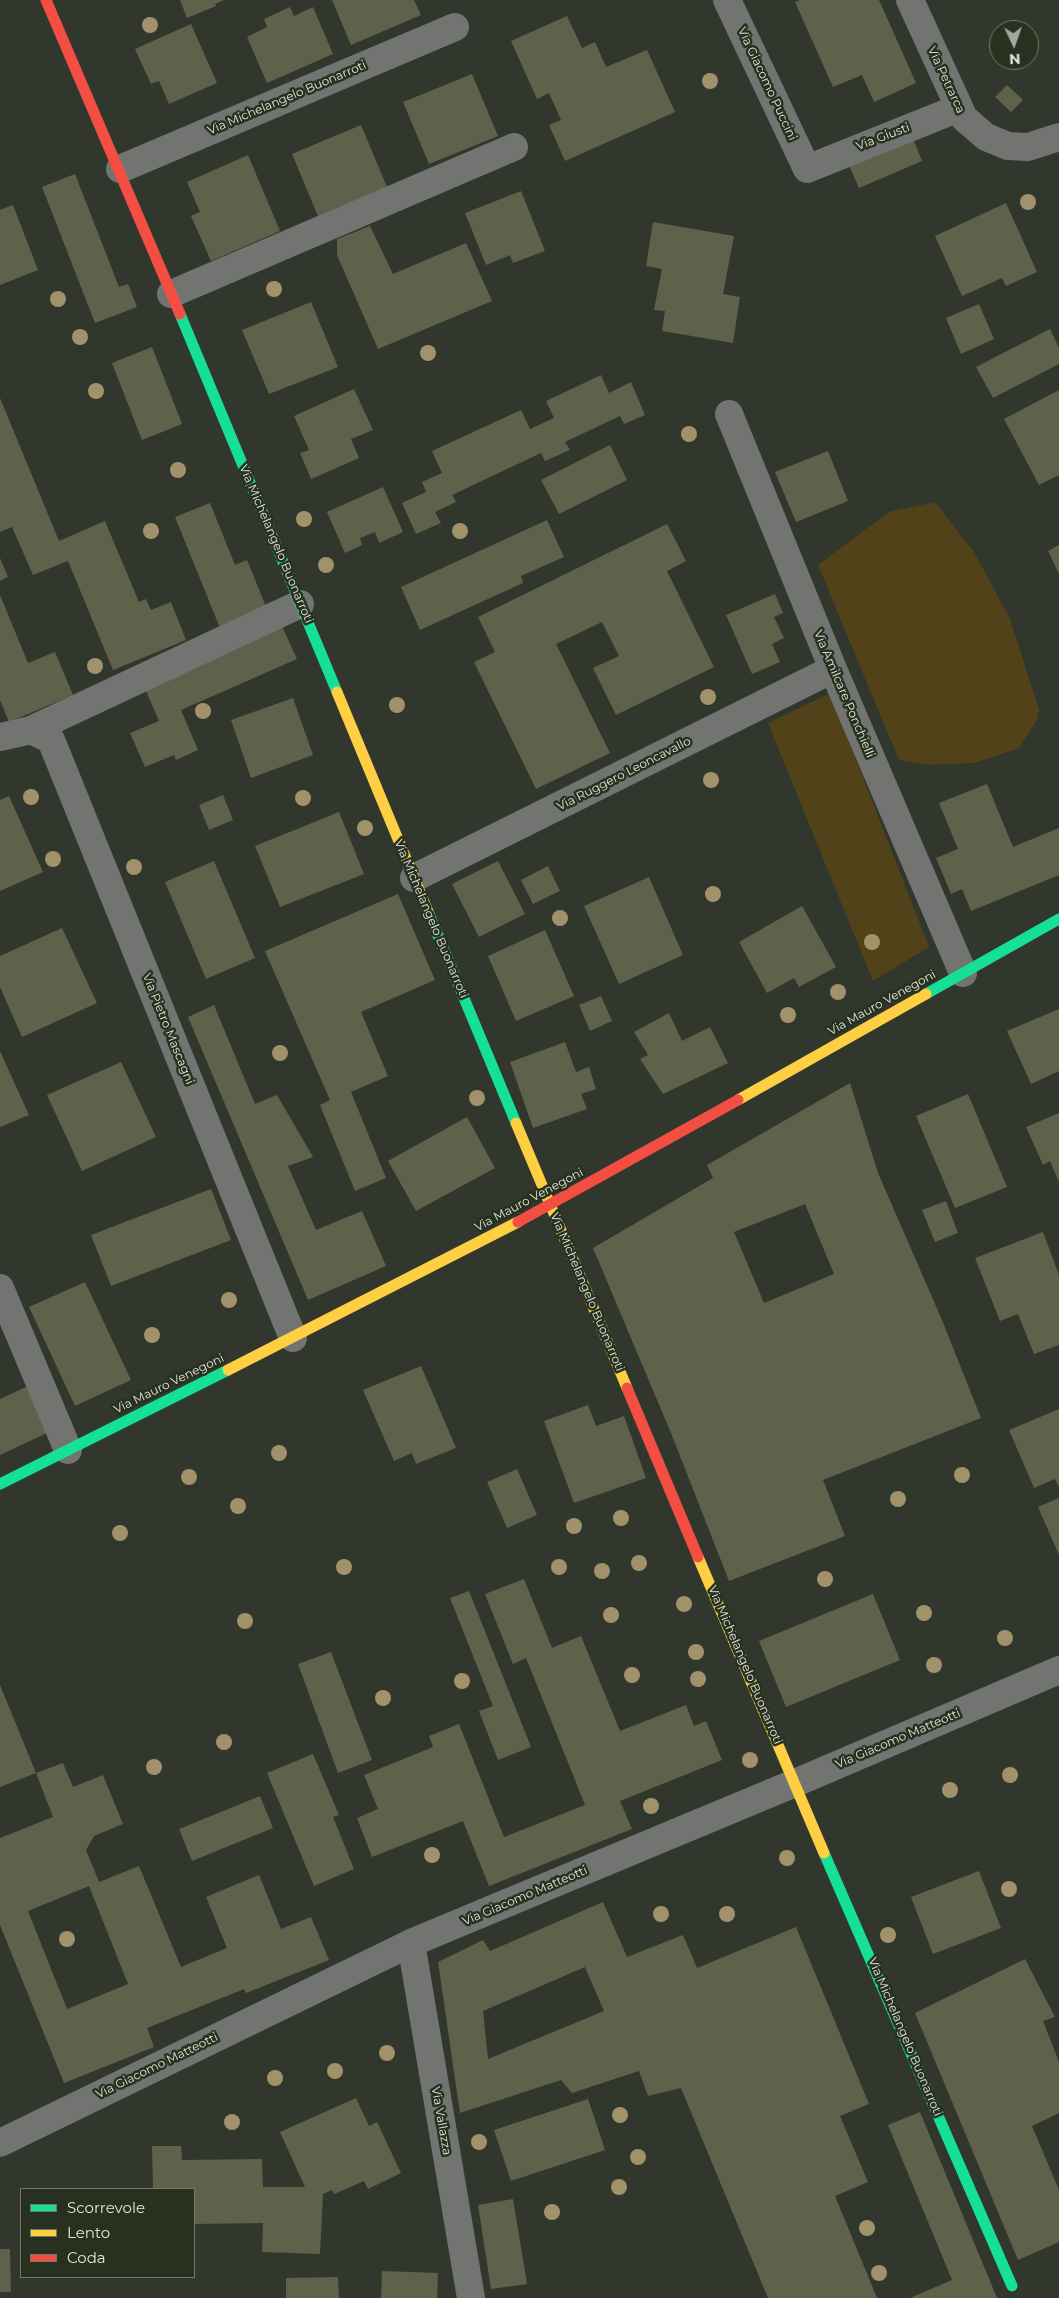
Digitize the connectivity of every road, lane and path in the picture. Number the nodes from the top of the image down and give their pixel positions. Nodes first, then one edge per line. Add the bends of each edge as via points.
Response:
1 (46, 0) edge
2 (727, 0) edge
3 (910, 0) edge
4 (455, 27) dead end
5 (959, 108) junction
6 (1059, 137) edge
7 (514, 147) dead end
8 (120, 169) junction
9 (807, 169) joint
10 (172, 294) junction
11 (729, 414) dead end
12 (300, 604) junction
13 (833, 669) junction
14 (31, 730) junction
15 (0, 736) edge
16 (414, 878) junction
17 (1059, 919) edge
18 (963, 973) junction
19 (550, 1206) junction
20 (0, 1288) edge
21 (293, 1338) junction
22 (68, 1450) junction
23 (0, 1484) edge
24 (1059, 1670) edge
25 (795, 1783) junction
26 (411, 1943) junction
27 (0, 2143) edge
28 (1012, 2286) dead end
29 (471, 2298) edge

1 - 8 street, Via Michelangelo Buonarroti
2 - 9 street, Via Giacomo Puccini
3 - 5 street, Via Petrarca
4 - 8 street, Via Michelangelo Buonarroti
5 - 6 street, Via Petrarca via 964,118 986,137 1008,146 1028,147
5 - 9 street, Via Giusti
7 - 10 street
8 - 10 street, Via Michelangelo Buonarroti
10 - 12 street, Via Michelangelo Buonarroti
11 - 13 street, Via Amilcare Ponchielli
12 - 14 street
12 - 16 street, Via Michelangelo Buonarroti
13 - 16 street, Via Ruggero Leoncavallo
13 - 18 street, Via Amilcare Ponchielli
14 - 15 street
14 - 21 street, Via Pietro Mascagni via 51,740
16 - 19 street, Via Michelangelo Buonarroti
17 - 18 street, Via Mauro Venegoni
18 - 19 street, Via Mauro Venegoni
19 - 21 street, Via Mauro Venegoni
19 - 25 street, Via Michelangelo Buonarroti
20 - 22 street
21 - 22 street, Via Mauro Venegoni
22 - 23 street, Via Mauro Venegoni
24 - 25 street, Via Giacomo Matteotti
25 - 26 street, Via Giacomo Matteotti
25 - 28 street, Via Michelangelo Buonarroti
26 - 27 street, Via Giacomo Matteotti
26 - 29 street, Via Vallazza

